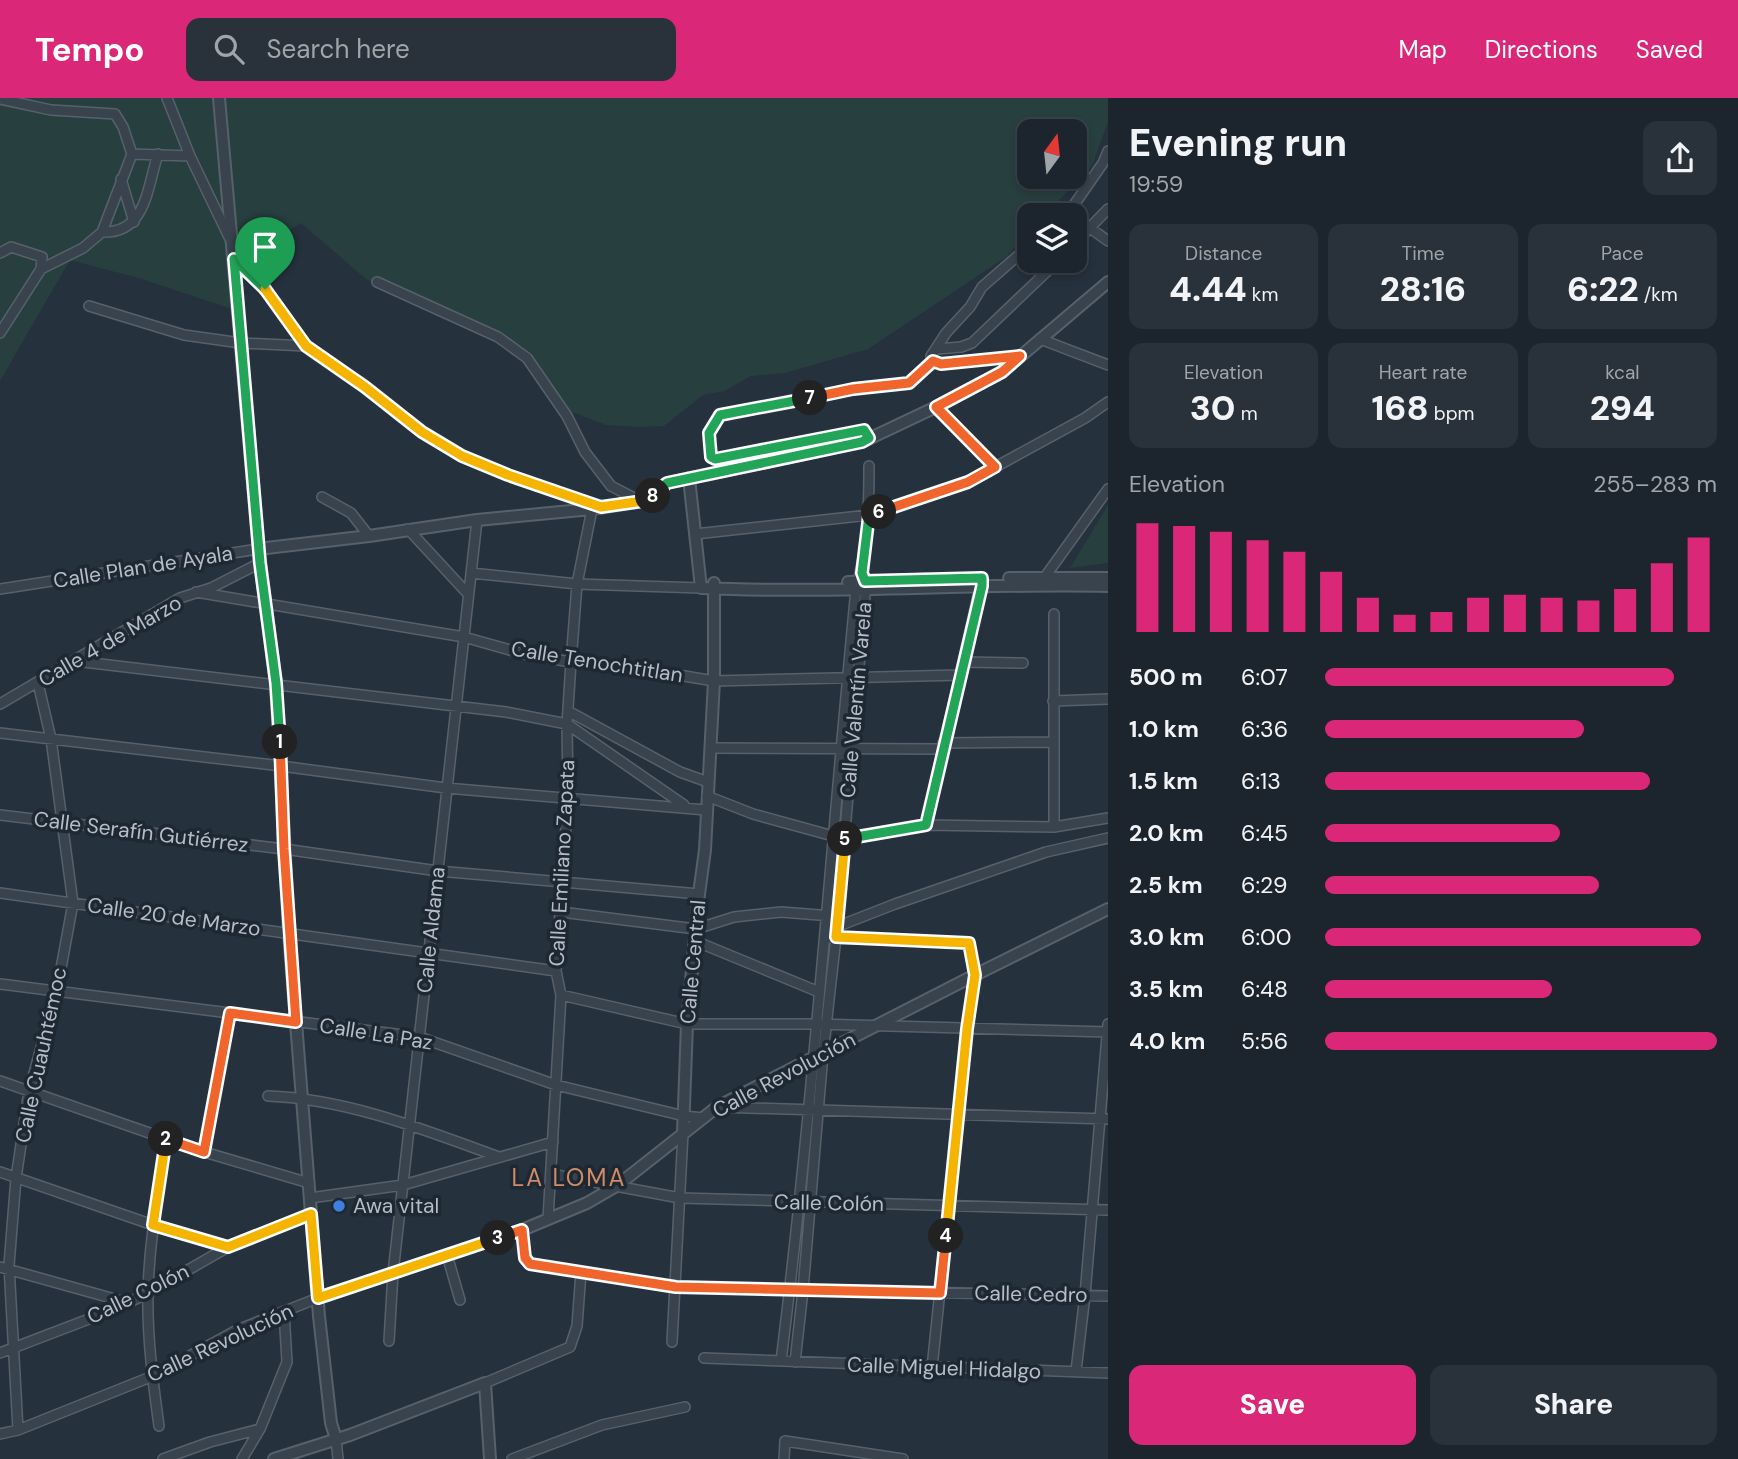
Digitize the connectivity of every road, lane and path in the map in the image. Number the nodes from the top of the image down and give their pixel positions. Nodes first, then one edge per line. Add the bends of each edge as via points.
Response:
1 (167, 98) edge
2 (219, 98) edge
3 (0, 99) edge
4 (1108, 151) edge
5 (132, 154) junction
6 (158, 154) junction
7 (190, 156) junction
8 (121, 180) junction
9 (1075, 203) edge
10 (1108, 209) edge
11 (134, 222) junction
12 (1090, 228) junction
13 (1087, 231) edge
14 (102, 232) junction
15 (1108, 241) edge
16 (232, 243) junction
17 (0, 253) edge
18 (1017, 256) edge
19 (234, 259) junction
20 (41, 268) junction
21 (1045, 273) edge
22 (377, 282) dead end
23 (1108, 282) edge
24 (89, 306) dead end
25 (0, 334) edge
26 (1041, 339) junction
27 (241, 343) junction
28 (306, 346) junction
29 (937, 349) junction
30 (1020, 356) junction
31 (933, 361) junction
32 (1108, 365) edge
33 (1108, 402) edge
34 (936, 407) junction
35 (869, 438) junction
36 (869, 466) dead end
37 (995, 467) junction
38 (688, 478) junction
39 (1108, 489) edge
40 (322, 497) dead end
41 (640, 501) junction
42 (597, 508) junction
43 (869, 515) junction
44 (477, 520) junction
45 (408, 529) junction
46 (695, 534) junction
47 (369, 536) junction
48 (258, 549) junction
49 (260, 563) junction
50 (471, 573) junction
51 (1108, 578) edge
52 (1042, 581) junction
53 (982, 582) junction
54 (862, 583) junction
55 (578, 584) junction
56 (697, 586) junction
57 (714, 586) junction
58 (1108, 586) edge
59 (0, 589) edge
60 (196, 592) junction
61 (468, 594) junction
62 (265, 603) junction
63 (1054, 614) dead end
64 (464, 637) junction
65 (75, 661) junction
66 (571, 662) junction
67 (964, 662) junction
68 (1023, 663) dead end
69 (961, 675) junction
70 (848, 677) junction
71 (858, 677) junction
72 (714, 681) junction
73 (38, 682) junction
74 (276, 683) junction
75 (1108, 699) edge
76 (1053, 701) junction
77 (0, 705) edge
78 (457, 706) junction
79 (568, 711) junction
80 (568, 724) junction
81 (0, 733) edge
82 (51, 739) junction
83 (1052, 742) junction
84 (943, 746) junction
85 (711, 748) junction
86 (840, 748) junction
87 (851, 749) junction
88 (281, 766) junction
89 (708, 782) junction
90 (446, 788) junction
91 (707, 796) junction
92 (568, 797) junction
93 (687, 807) junction
94 (706, 810) junction
95 (0, 815) edge
96 (1108, 818) edge
97 (63, 822) junction
98 (926, 825) junction
99 (1054, 827) junction
100 (833, 834) junction
101 (1108, 838) edge
102 (844, 839) junction
103 (284, 849) junction
104 (438, 871) junction
105 (561, 881) junction
106 (0, 892) edge
107 (699, 894) junction
108 (73, 903) junction
109 (1108, 909) edge
110 (561, 912) junction
111 (827, 915) junction
112 (837, 916) junction
113 (289, 933) junction
114 (836, 933) junction
115 (825, 934) junction
116 (695, 935) junction
117 (429, 954) junction
118 (556, 971) junction
119 (975, 975) junction
120 (0, 984) edge
121 (57, 990) junction
122 (819, 992) junction
123 (561, 995) junction
124 (230, 1013) junction
125 (296, 1022) junction
126 (687, 1024) junction
127 (816, 1024) junction
128 (826, 1024) junction
129 (1108, 1024) edge
130 (874, 1027) junction
131 (967, 1029) junction
132 (1108, 1032) edge
133 (419, 1037) junction
134 (823, 1054) junction
135 (812, 1059) junction
136 (0, 1081) edge
137 (556, 1085) junction
138 (29, 1091) junction
139 (268, 1096) dead end
140 (302, 1098) junction
141 (717, 1107) junction
142 (808, 1110) junction
143 (819, 1111) junction
144 (959, 1115) junction
145 (684, 1116) junction
146 (703, 1118) junction
147 (1104, 1119) edge
148 (410, 1125) junction
149 (683, 1133) junction
150 (166, 1139) junction
151 (553, 1142) junction
152 (204, 1152) junction
153 (499, 1157) junction
154 (0, 1172) edge
155 (551, 1174) junction
156 (16, 1178) junction
157 (309, 1183) junction
158 (403, 1185) junction
159 (618, 1185) junction
160 (310, 1198) junction
161 (680, 1198) junction
162 (798, 1203) junction
163 (810, 1203) junction
164 (950, 1205) junction
165 (1091, 1209) junction
166 (1108, 1210) edge
167 (311, 1214) junction
168 (548, 1219) junction
169 (153, 1225) junction
170 (522, 1230) junction
171 (228, 1247) junction
172 (447, 1255) junction
173 (4, 1269) edge
174 (581, 1272) junction
175 (393, 1273) junction
176 (676, 1287) junction
177 (790, 1290) junction
178 (803, 1290) junction
179 (148, 1293) junction
180 (940, 1293) junction
181 (1085, 1295) junction
182 (1108, 1296) edge
183 (318, 1298) junction
184 (460, 1300) dead end
185 (129, 1303) junction
186 (284, 1312) junction
187 (388, 1341) dead end
188 (672, 1342) dead end
189 (15, 1347) junction
190 (0, 1353) edge
191 (705, 1358) dead end
192 (780, 1361) junction
193 (795, 1362) junction
194 (932, 1368) junction
195 (1076, 1371) junction
196 (1108, 1373) edge
197 (152, 1376) junction
198 (485, 1384) junction
199 (685, 1407) dead end
200 (159, 1426) dead end
201 (260, 1429) junction
202 (18, 1430) junction
203 (0, 1434) edge
204 (336, 1439) junction
205 (163, 1459) edge
206 (242, 1459) edge
207 (274, 1459) edge
208 (338, 1459) edge
209 (490, 1459) edge
210 (512, 1459) edge
211 (784, 1459) edge
212 (903, 1459) edge

1 - 7 street
2 - 16 street
3 - 5 street via 51,110 116,114
4 - 9 street
5 - 6 street
5 - 8 street
6 - 7 street
6 - 11 street
7 - 16 street
8 - 11 street
8 - 14 street
10 - 12 street
11 - 14 street via 116,233
12 - 13 street
12 - 15 street
14 - 20 street via 83,248
16 - 19 street
17 - 20 street via 11,247 41,257
18 - 29 street via 982,287
19 - 27 street
19 - 28 street via 265,289
20 - 25 street
21 - 29 street via 972,343
22 - 41 street via 498,337 527,358 611,486
23 - 26 street
24 - 27 street via 184,335
26 - 30 street
26 - 32 street
27 - 28 street
27 - 48 street
28 - 42 street via 462,456
29 - 31 street
30 - 31 street
30 - 34 street via 1002,372
31 - 35 street via 909,383 720,415 709,433 715,459 864,430
33 - 37 street
34 - 35 street
34 - 37 street
35 - 38 street
36 - 43 street
37 - 43 street via 968,482
38 - 41 street via 667,483 650,500
38 - 46 street
39 - 52 street
40 - 47 street via 351,513
41 - 42 street, Calle Plan de Ayala
42 - 44 street, Calle Plan de Ayala
42 - 55 street, Calle Emiliano Zapata
43 - 46 street
43 - 54 street
44 - 45 street, Calle Plan de Ayala
44 - 50 street, Calle Aldama
45 - 47 street, Calle Plan de Ayala
45 - 61 street
46 - 56 street
47 - 48 street, Calle Plan de Ayala
48 - 49 street
48 - 59 street, Calle Plan de Ayala
49 - 60 street, Calle 4 de Marzo
49 - 62 street
50 - 55 street
50 - 61 street, Calle Aldama
51 - 52 street
52 - 53 street
52 - 58 street
53 - 54 street
53 - 67 street
54 - 57 street
54 - 70 street, Calle Valentín Varela
54 - 71 street, Calle Valentín Varela
55 - 56 street
55 - 66 street, Calle Emiliano Zapata
56 - 57 street
57 - 72 street, Calle Central
60 - 62 street, Calle Tenochtitlan
60 - 65 street, Calle 4 de Marzo
61 - 64 street, Calle Aldama
62 - 64 street, Calle Tenochtitlan
62 - 74 street
63 - 76 street
64 - 66 street, Calle Tenochtitlan
64 - 78 street, Calle Aldama
65 - 73 street, Calle 4 de Marzo
65 - 74 street
66 - 72 street, Calle Tenochtitlan
66 - 79 street, Calle Emiliano Zapata
67 - 68 street
67 - 69 street
69 - 71 street, Calle Tenochtitlan
69 - 84 street
70 - 71 street, Calle Tenochtitlan
70 - 72 street, Calle Tenochtitlan
70 - 86 street, Calle Valentín Varela
71 - 87 street, Calle Valentín Varela
72 - 85 street, Calle Central
73 - 77 street, Calle 4 de Marzo
73 - 82 street, Calle Cuauhtémoc
74 - 78 street
74 - 88 street
75 - 76 street
76 - 83 street
78 - 80 street
78 - 90 street, Calle Aldama
79 - 80 street, Calle Emiliano Zapata
79 - 89 street via 680,772
80 - 92 street, Calle Emiliano Zapata
80 - 93 street
81 - 82 street
82 - 88 street
82 - 97 street, Calle Cuauhtémoc
83 - 84 street
83 - 99 street
84 - 87 street
84 - 98 street
85 - 86 street
85 - 89 street, Calle Central
86 - 87 street
86 - 100 street, Calle Valentín Varela
87 - 102 street, Calle Valentín Varela
88 - 90 street
88 - 103 street
89 - 91 street, Calle Central
90 - 92 street
90 - 104 street, Calle Aldama
91 - 94 street, Calle Central
91 - 100 street via 753,814
92 - 93 street
92 - 105 street, Calle Emiliano Zapata
93 - 94 street
94 - 107 street, Calle Central
95 - 97 street, Calle Serafín Gutiérrez
96 - 99 street
97 - 103 street, Calle Serafín Gutiérrez
97 - 108 street, Calle Cuauhtémoc
98 - 99 street
98 - 102 street
100 - 102 street
100 - 111 street, Calle Valentín Varela
101 - 114 street via 1046,852 895,904
102 - 112 street, Calle Valentín Varela
103 - 104 street, Calle Serafín Gutiérrez
103 - 113 street
104 - 105 street, Calle Serafín Gutiérrez
104 - 117 street, Calle Aldama
105 - 107 street, Calle Serafín Gutiérrez
105 - 110 street, Calle Emiliano Zapata
106 - 108 street, Calle 20 de Marzo
107 - 116 street, Calle Central
108 - 113 street, Calle 20 de Marzo
108 - 121 street, Calle Cuauhtémoc
109 - 119 street, Calle Revolución
110 - 116 street
110 - 118 street, Calle Emiliano Zapata
111 - 112 street
111 - 115 street, Calle Valentín Varela
111 - 116 street via 781,912 734,917
112 - 114 street, Calle Valentín Varela
113 - 117 street, Calle 20 de Marzo
113 - 125 street
114 - 115 street
114 - 119 street via 969,943
114 - 128 street, Calle Valentín Varela
115 - 122 street, Calle Valentín Varela
116 - 122 street
116 - 126 street, Calle Central
117 - 118 street, Calle 20 de Marzo
117 - 133 street, Calle Aldama
118 - 123 street, Calle Emiliano Zapata
119 - 130 street, Calle Revolución
119 - 131 street
120 - 121 street, Calle La Paz
121 - 124 street, Calle La Paz
121 - 138 street, Calle Cuauhtémoc
122 - 127 street, Calle Valentín Varela
123 - 126 street
123 - 137 street, Calle Emiliano Zapata
124 - 125 street, Calle La Paz
124 - 152 street
125 - 133 street, Calle La Paz
125 - 140 street
126 - 127 street
126 - 145 street, Calle Central
127 - 128 street
127 - 135 street, Calle Valentín Varela
128 - 130 street
128 - 134 street, Calle Valentín Varela
129 - 132 street
130 - 131 street
130 - 134 street, Calle Revolución
131 - 132 street
131 - 144 street
132 - 147 street
133 - 137 street, Calle La Paz
133 - 148 street, Calle Aldama
134 - 135 street, Calle Revolución
134 - 143 street, Calle Valentín Varela
135 - 141 street, Calle Revolución
135 - 142 street, Calle Valentín Varela
136 - 138 street
137 - 145 street, Calle La Paz
137 - 151 street, Calle Emiliano Zapata
138 - 150 street
138 - 156 street, Calle Cuauhtémoc
139 - 140 street
140 - 148 street
140 - 157 street
141 - 142 street
141 - 146 street, Calle Revolución
142 - 143 street
142 - 162 street, Calle Valentín Varela
143 - 144 street
143 - 163 street, Calle Valentín Varela
144 - 147 street
144 - 164 street
145 - 146 street, Calle La Paz
145 - 149 street, Calle Central
146 - 149 street, Calle Revolución
147 - 165 street
148 - 153 street
148 - 158 street, Calle Aldama
149 - 159 street, Calle Revolución
149 - 161 street, Calle Central
150 - 152 street
150 - 169 street
151 - 153 street
151 - 155 street, Calle Emiliano Zapata
152 - 157 street
153 - 158 street
154 - 156 street
155 - 159 street, Calle Colón
155 - 168 street, Calle Emiliano Zapata
156 - 169 street
156 - 173 street, Calle Cuauhtémoc
157 - 160 street
158 - 160 street
158 - 175 street, Calle Aldama
159 - 161 street, Calle Colón
159 - 168 street, Calle Revolución
160 - 167 street
161 - 162 street, Calle Colón
161 - 176 street, Calle Central
162 - 163 street, Calle Colón
162 - 177 street, Calle Valentín Varela
163 - 164 street, Calle Colón
163 - 178 street, Calle Valentín Varela
164 - 165 street, Calle Colón
164 - 180 street
165 - 166 street, Calle Colón
165 - 181 street
167 - 171 street, Calle Colón
167 - 183 street
168 - 170 street, Calle Revolución
169 - 171 street
169 - 179 street
170 - 172 street, Calle Revolución
170 - 174 street, Calle Cedro via 530,1264
171 - 179 street, Calle Colón
172 - 175 street, Calle Revolución
172 - 184 street
173 - 185 street
173 - 189 street, Calle Cuauhtémoc
174 - 176 street, Calle Cedro
174 - 198 street via 570,1347
175 - 183 street, Calle Revolución
175 - 187 street, Calle Aldama
176 - 177 street, Calle Cedro
176 - 188 street, Calle Central
177 - 178 street, Calle Cedro
177 - 192 street, Calle Valentín Varela
178 - 180 street, Calle Cedro
178 - 193 street, Calle Valentín Varela
179 - 185 street, Calle Colón
179 - 197 street
180 - 181 street, Calle Cedro
180 - 194 street
181 - 182 street, Calle Cedro
181 - 195 street
183 - 186 street, Calle Revolución
183 - 204 street
185 - 189 street, Calle Colón
186 - 197 street, Calle Revolución via 237,1330
186 - 201 street via 287,1362
189 - 190 street, Calle Colón
189 - 202 street, Calle Cuauhtémoc
191 - 192 street, Calle Miguel Hidalgo
192 - 193 street, Calle Miguel Hidalgo
193 - 194 street, Calle Miguel Hidalgo
194 - 195 street, Calle Miguel Hidalgo
195 - 196 street, Calle Miguel Hidalgo
197 - 200 street
197 - 202 street, Calle Revolución
198 - 204 street
198 - 209 street
199 - 210 street via 602,1425
201 - 205 street
201 - 206 street
202 - 203 street, Calle Revolución
204 - 207 street
204 - 208 street
211 - 212 street via 785,1441

